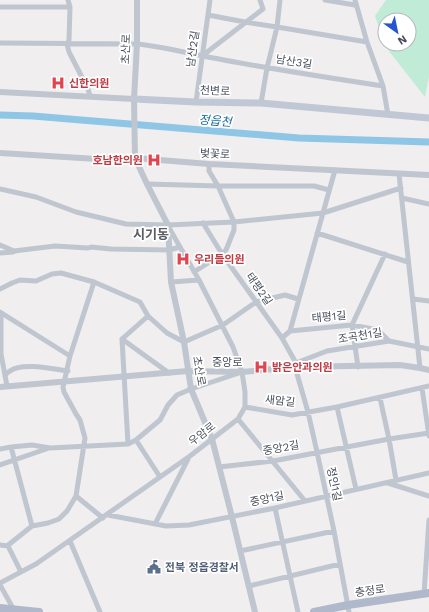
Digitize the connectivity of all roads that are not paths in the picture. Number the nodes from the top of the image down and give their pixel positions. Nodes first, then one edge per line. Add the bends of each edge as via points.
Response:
1 (68, 0) edge
2 (137, 0) edge
3 (210, 0) edge
4 (260, 0) edge
5 (280, 0) edge
6 (325, 0) edge
7 (355, 2) edge
8 (0, 7) edge
9 (70, 7) junction
10 (208, 15) junction
11 (245, 22) junction
12 (277, 27) junction
13 (367, 42) junction
14 (0, 43) edge
15 (67, 44) junction
16 (137, 44) junction
17 (202, 56) junction
18 (267, 68) junction
19 (383, 86) junction
20 (0, 92) edge
21 (90, 96) junction
22 (134, 99) junction
23 (196, 102) junction
24 (261, 103) junction
25 (388, 115) junction
26 (429, 118) edge
27 (0, 152) edge
28 (135, 158) junction
29 (209, 164) junction
30 (334, 170) junction
31 (399, 174) junction
32 (429, 175) edge
33 (147, 184) junction
34 (218, 186) junction
35 (401, 188) junction
36 (0, 189) edge
37 (329, 190) junction
38 (402, 198) junction
39 (429, 204) edge
40 (323, 213) junction
41 (234, 222) junction
42 (202, 223) junction
43 (168, 225) junction
44 (317, 233) junction
45 (0, 245) edge
46 (180, 247) junction
47 (169, 250) junction
48 (14, 251) junction
49 (0, 253) edge
50 (222, 254) junction
51 (385, 254) junction
52 (408, 262) junction
53 (194, 272) junction
54 (199, 280) junction
55 (94, 282) junction
56 (171, 282) junction
57 (0, 289) edge
58 (298, 299) junction
59 (412, 299) junction
60 (429, 301) edge
61 (256, 302) junction
62 (1, 312) edge
63 (148, 316) junction
64 (352, 325) junction
65 (223, 326) junction
66 (290, 331) junction
67 (282, 338) junction
68 (122, 339) junction
69 (389, 341) junction
70 (184, 342) junction
71 (355, 347) junction
72 (418, 347) junction
73 (429, 349) edge
74 (1, 354) edge
75 (70, 356) junction
76 (295, 365) junction
77 (358, 367) junction
78 (420, 368) junction
79 (429, 370) edge
80 (68, 371) junction
81 (188, 372) junction
82 (242, 372) junction
83 (169, 373) junction
84 (5, 376) junction
85 (124, 377) junction
86 (65, 381) junction
87 (3, 386) edge
88 (429, 386) edge
89 (422, 388) junction
90 (190, 389) junction
91 (380, 398) junction
92 (245, 407) junction
93 (337, 407) junction
94 (308, 412) junction
95 (238, 419) junction
96 (429, 434) edge
97 (212, 439) junction
98 (389, 439) junction
99 (136, 440) junction
100 (128, 444) junction
101 (11, 446) junction
102 (85, 446) junction
103 (347, 447) junction
104 (50, 448) junction
105 (0, 449) edge
106 (317, 452) junction
107 (189, 457) junction
108 (14, 460) junction
109 (273, 461) junction
110 (0, 465) edge
111 (219, 467) junction
112 (429, 473) edge
113 (160, 477) junction
114 (396, 480) junction
115 (386, 482) junction
116 (356, 489) junction
117 (76, 496) junction
118 (326, 496) junction
119 (429, 496) edge
120 (305, 501) junction
121 (275, 508) junction
122 (105, 516) junction
123 (232, 517) junction
124 (429, 520) edge
125 (155, 524) junction
126 (32, 526) junction
127 (334, 531) junction
128 (70, 541) junction
129 (283, 542) junction
130 (0, 545) edge
131 (7, 546) junction
132 (240, 551) junction
133 (340, 564) junction
134 (21, 572) junction
135 (290, 576) junction
136 (0, 584) edge
137 (249, 586) junction
138 (426, 593) edge
139 (0, 608) edge
140 (348, 608) edge
141 (15, 611) edge
142 (39, 612) edge
143 (100, 612) edge
144 (255, 612) edge
145 (298, 612) edge
146 (314, 612) edge

1 - 9 street
2 - 16 street, 초산로
3 - 10 street, 남산2길
4 - 11 street via 263,9
5 - 12 street
6 - 7 street
7 - 13 street
8 - 9 street
9 - 15 street
10 - 11 street
10 - 17 street, 남산2길
11 - 12 street
11 - 17 street
12 - 13 street
12 - 18 street
13 - 19 street
14 - 15 street, 남산3길
15 - 16 street, 남산3길
15 - 21 street
16 - 17 street, 남산3길
16 - 22 street, 초산로
17 - 18 street, 남산3길
17 - 23 street, 남산2길
18 - 19 street, 남산3길
18 - 24 street
19 - 25 street
20 - 21 street, 천변로
21 - 22 street, 천변로
22 - 23 main road, 천변로
22 - 28 street, 초산로
23 - 24 main road, 천변로
24 - 25 main road, 천변로
25 - 26 main road, 천변로
27 - 28 street, 벚꽃로 via 97,159
28 - 29 street, 벚꽃로
28 - 33 street, 초산로
29 - 30 street, 벚꽃로
29 - 34 street via 209,171
30 - 31 street, 벚꽃로
30 - 37 street
31 - 32 street, 벚꽃로
31 - 35 street
33 - 34 street
33 - 43 street, 초산로
34 - 37 street via 314,186
34 - 41 street
35 - 38 street
35 - 40 street
36 - 43 street via 126,224
37 - 40 street
38 - 39 street
38 - 52 street
40 - 41 street
40 - 44 street
41 - 42 street
41 - 50 street via 234,230
42 - 43 street
42 - 50 street, 태평2길
43 - 46 street
43 - 47 street, 초산로
44 - 51 street
44 - 58 street
45 - 48 street
46 - 47 street
46 - 53 street
47 - 48 street via 55,246
47 - 56 street, 초산로
48 - 49 street
50 - 53 street
50 - 61 street, 태평2길
51 - 52 street
51 - 64 street
52 - 59 street
53 - 54 street
54 - 56 street
54 - 65 street
55 - 57 street via 61,273 36,281 20,280
55 - 63 street via 140,302
55 - 75 street
56 - 70 street, 초산로
58 - 61 street via 285,295
58 - 66 street
59 - 60 street
59 - 72 street
61 - 65 street
61 - 67 street, 태평2길
62 - 74 street
62 - 75 street
63 - 68 street
63 - 70 street via 167,334
64 - 66 street, 태평1길
64 - 69 street, 태평1길 via 378,330
64 - 71 street
65 - 70 street
65 - 82 street
66 - 67 street
67 - 76 street, 태평2길
68 - 83 street
68 - 85 street
69 - 71 street, 조곡천1길
69 - 72 street, 조곡천1길
70 - 81 street, 초산로
71 - 76 street, 조곡천1길 via 327,351
71 - 77 street
72 - 73 street, 조곡천1길
72 - 78 street
74 - 84 street
75 - 80 street
76 - 77 street, 중앙로
76 - 82 street, 중앙로
76 - 94 street, 정인1길
77 - 78 street, 중앙로
78 - 79 street, 중앙로
80 - 84 street via 25,367 11,370
80 - 86 street
81 - 82 street, 중앙로
81 - 83 street, 중앙로
81 - 90 street, 초산로
82 - 90 street
82 - 92 street
83 - 85 street, 중앙로
84 - 87 street
85 - 86 street, 중앙로
85 - 100 street
86 - 87 street, 중앙로
86 - 102 street via 64,392 80,420
88 - 89 street, 새암길
89 - 91 street, 새암길
89 - 96 street
90 - 97 street, 초산로
90 - 99 street via 177,395 160,420
91 - 93 street, 새암길
91 - 98 street
92 - 94 street, 새암길 via 292,415
92 - 95 street, 우암로
93 - 94 street, 새암길
93 - 103 street
94 - 106 street, 정인1길
95 - 97 street, 우암로
95 - 109 street
96 - 98 street, 중앙2길
97 - 107 street, 우암로
97 - 111 street, 초산로
98 - 103 street, 중앙2길
98 - 114 street
99 - 100 street
99 - 113 street
100 - 102 street
101 - 104 street via 32,445
101 - 105 street
101 - 108 street
102 - 104 street
102 - 117 street
103 - 106 street, 중앙2길
103 - 116 street
104 - 108 street
106 - 109 street, 중앙2길
106 - 118 street, 정인1길
107 - 113 street, 우암로
107 - 125 street
108 - 110 street
108 - 126 street
109 - 111 street, 중앙2길
109 - 120 street
111 - 123 street, 초산로
112 - 114 street, 중앙1길
113 - 122 street, 우암로
114 - 115 street, 중앙1길
115 - 116 street, 중앙1길
115 - 119 street
116 - 118 street, 중앙1길
117 - 122 street
117 - 126 street via 68,511 59,519
118 - 120 street, 중앙1길
118 - 127 street, 정인1길
120 - 121 street, 중앙1길
121 - 123 street, 중앙1길
121 - 129 street
122 - 125 street, 중앙1길
122 - 128 street, 우암로
123 - 125 street, 중앙1길 via 189,525
123 - 132 street, 초산로
124 - 138 street
126 - 131 street
127 - 129 street
127 - 133 street, 정인1길
128 - 134 street, 우암로
128 - 143 street
129 - 132 street
129 - 135 street
130 - 131 street
131 - 134 street
132 - 137 street, 초산로
133 - 135 street
133 - 140 street, 정인1길
134 - 136 street, 우암로
135 - 137 street
135 - 145 street
136 - 141 street
137 - 144 street, 초산로
138 - 140 main road, 충정로
139 - 141 main road
140 - 146 main road, 충정로
141 - 142 main road

